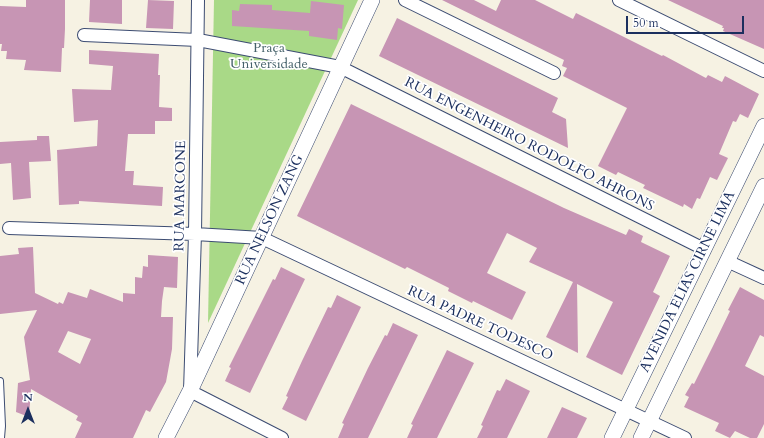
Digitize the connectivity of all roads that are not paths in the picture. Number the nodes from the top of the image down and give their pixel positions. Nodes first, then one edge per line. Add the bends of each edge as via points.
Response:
1 (198, 0) edge
2 (372, 0) edge
3 (405, 0) edge
4 (619, 0) edge
5 (84, 35) dead end
6 (198, 40) junction
7 (340, 67) junction
8 (764, 71) edge
9 (554, 73) dead end
10 (764, 126) edge
11 (764, 186) edge
12 (9, 228) dead end
13 (196, 234) junction
14 (262, 238) junction
15 (704, 249) junction
16 (727, 261) junction
17 (764, 278) edge
18 (0, 381) edge
19 (190, 392) junction
20 (626, 410) junction
21 (649, 421) junction
22 (1, 438) edge
23 (166, 438) edge
24 (282, 438) edge
25 (612, 438) edge
26 (642, 438) edge
27 (685, 438) edge

1 - 6 street, RUA MARCONE
2 - 7 street, RUA NELSON ZANG
3 - 9 street
4 - 8 street
5 - 6 street, RUA ENGENHEIRO RODOLFO AHRONS
6 - 7 street, RUA ENGENHEIRO RODOLFO AHRONS
6 - 13 street, RUA MARCONE
7 - 14 street, RUA NELSON ZANG
7 - 15 street, RUA ENGENHEIRO RODOLFO AHRONS
10 - 15 street, AVENIDA ELIAS CIRNE LIMA
11 - 16 street, AVENIDA ELIAS CIRNE LIMA
12 - 13 street
13 - 14 street
13 - 19 street, RUA MARCONE
14 - 19 street, RUA NELSON ZANG
14 - 20 street, RUA PADRE TODESCO
15 - 20 street, AVENIDA ELIAS CIRNE LIMA
16 - 17 street
16 - 21 street, AVENIDA ELIAS CIRNE LIMA
18 - 22 lane
19 - 23 street, RUA NELSON ZANG
19 - 24 street
20 - 21 street, RUA PADRE TODESCO
20 - 25 street, AVENIDA ELIAS CIRNE LIMA
21 - 26 street, AVENIDA ELIAS CIRNE LIMA
21 - 27 street, RUA PADRE TODESCO

